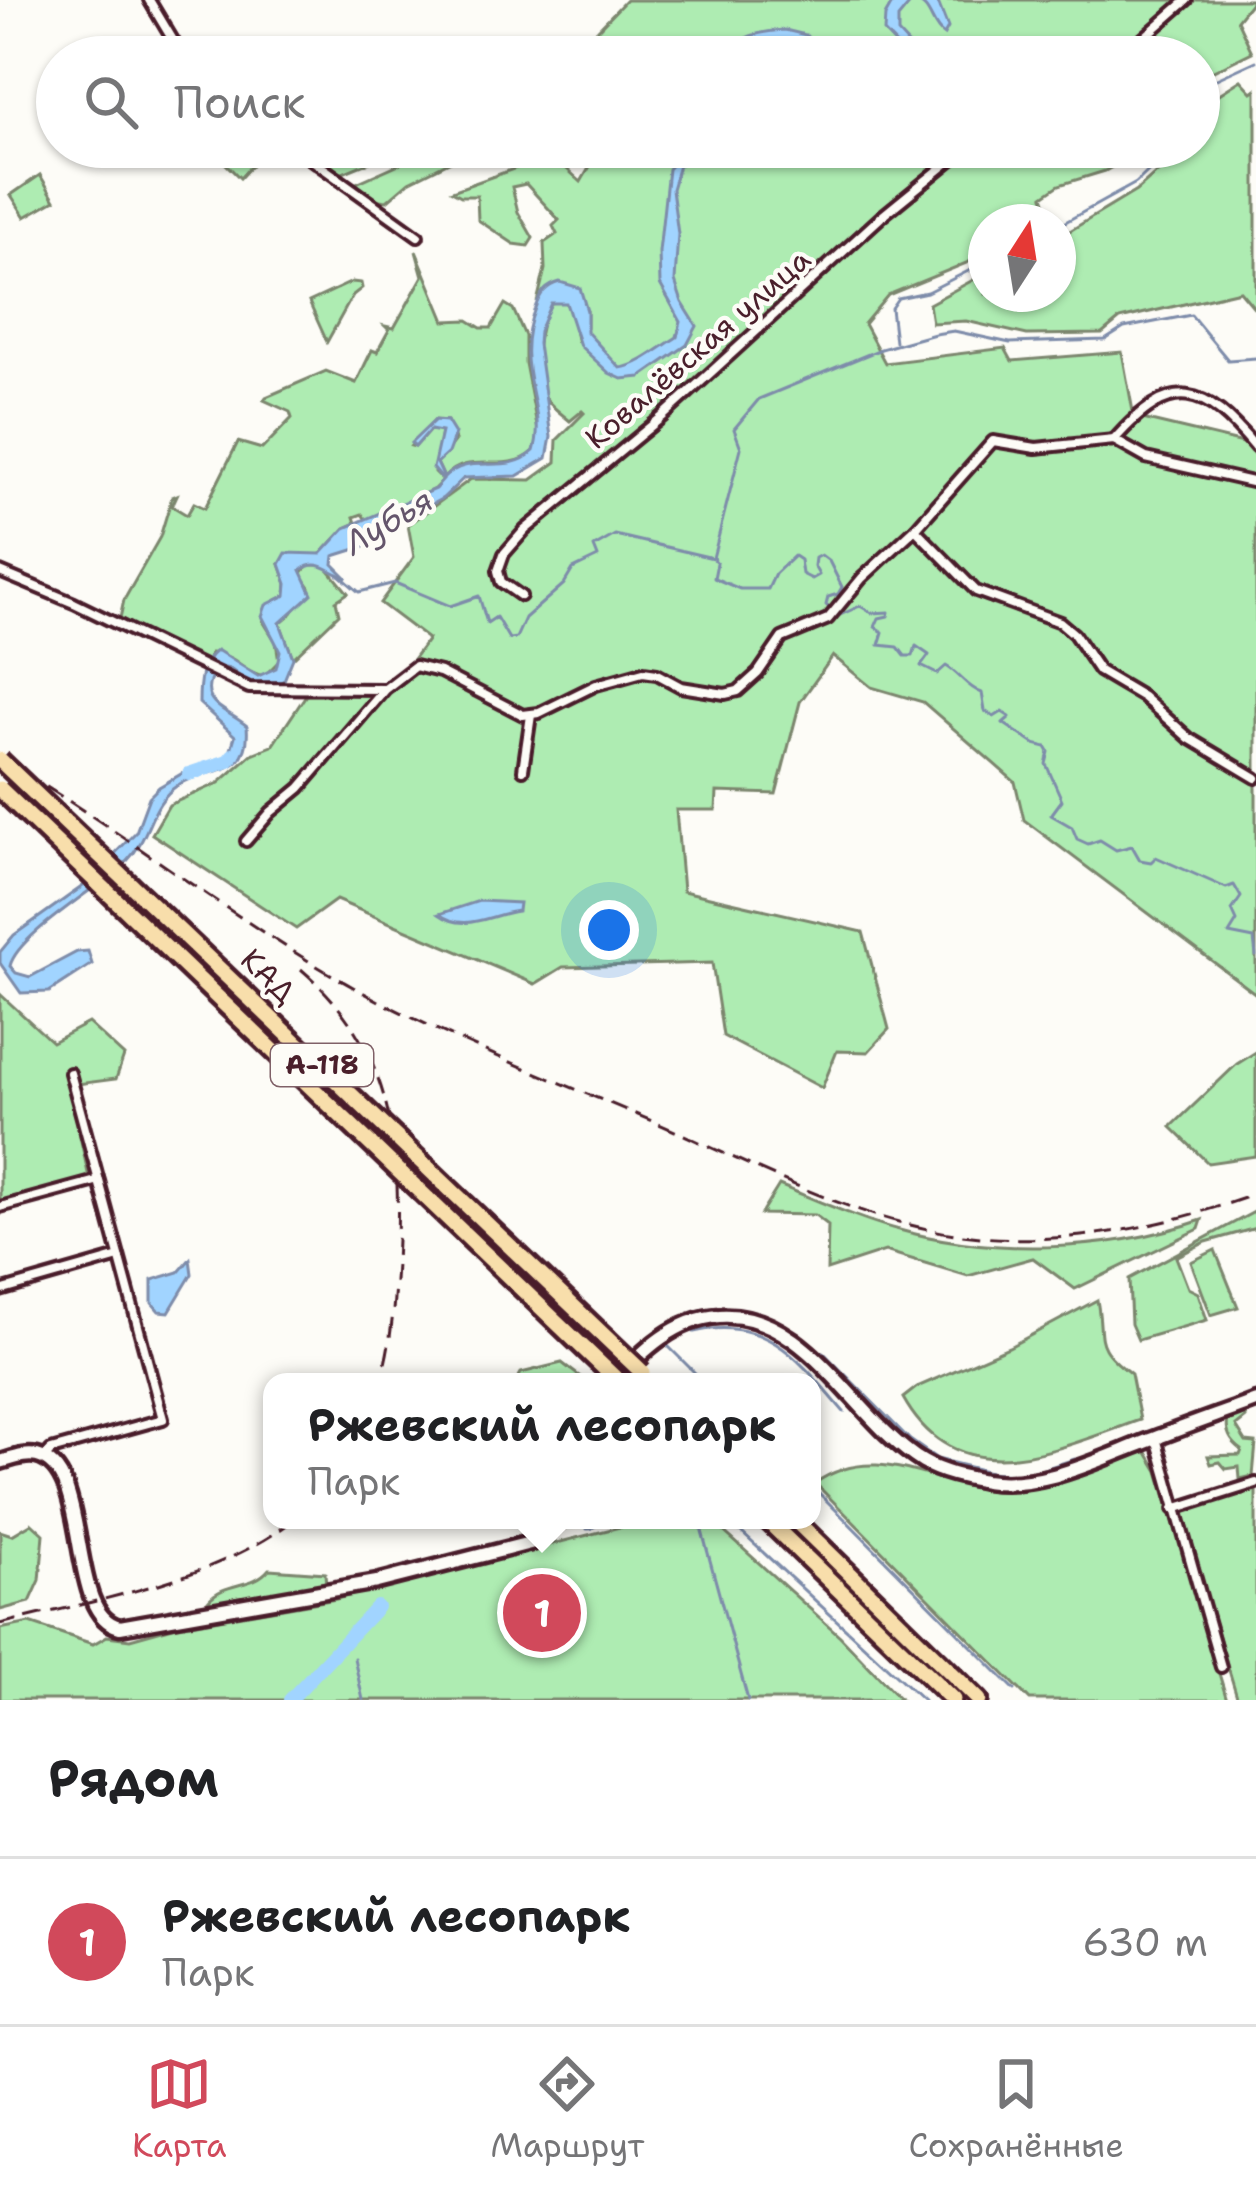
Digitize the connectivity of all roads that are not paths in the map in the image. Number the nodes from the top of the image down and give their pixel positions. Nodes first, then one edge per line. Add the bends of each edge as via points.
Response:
1 (149, 0) edge
2 (1187, 0) edge
3 (171, 36) edge
4 (1146, 36) edge
5 (323, 168) edge
6 (941, 168) edge
7 (418, 236) dead end
8 (1114, 440) junction
9 (1256, 448) edge
10 (1256, 483) edge
11 (915, 530) junction
12 (0, 572) edge
13 (521, 596) dead end
14 (385, 689) junction
15 (531, 715) junction
16 (0, 760) edge
17 (523, 770) dead end
18 (1256, 778) edge
19 (0, 789) edge
20 (246, 841) dead end
21 (70, 1073) dead end
22 (97, 1180) junction
23 (0, 1208) edge
24 (119, 1257) junction
25 (0, 1291) edge
26 (607, 1373) edge
27 (626, 1373) edge
28 (643, 1373) edge
29 (1256, 1402) edge
30 (1156, 1437) junction
31 (44, 1458) junction
32 (0, 1462) edge
33 (1256, 1483) edge
34 (1174, 1509) junction
35 (552, 1529) edge
36 (776, 1529) edge
37 (804, 1529) edge
38 (1221, 1667) dead end
39 (953, 1700) edge
40 (980, 1700) edge

1 - 3 street
2 - 4 street
5 - 7 street
6 - 13 street, Ковалёвская улица via 525,530 499,571
8 - 9 street via 1153,402 1184,397 1220,407
8 - 10 street via 1146,458
8 - 11 street via 1036,448 993,441
11 - 15 street via 828,619 782,638 738,691 681,687 643,672
11 - 18 street via 976,591 1060,622 1099,671
12 - 14 street via 264,691
14 - 15 street via 425,666 513,714
14 - 20 street
15 - 17 street
16 - 28 highway, КАД / А-118, bridge
19 - 26 highway, КАД / А-118, bridge
21 - 22 street
22 - 23 street
22 - 24 street
24 - 25 street
24 - 31 street via 163,1419
27 - 30 street via 671,1330 736,1316 792,1338 898,1444 947,1472 1028,1480
29 - 30 street
30 - 34 street
31 - 32 street
31 - 35 street via 61,1478 97,1611 120,1627 377,1582 520,1546
33 - 34 street
34 - 38 street
36 - 39 highway
37 - 40 highway

